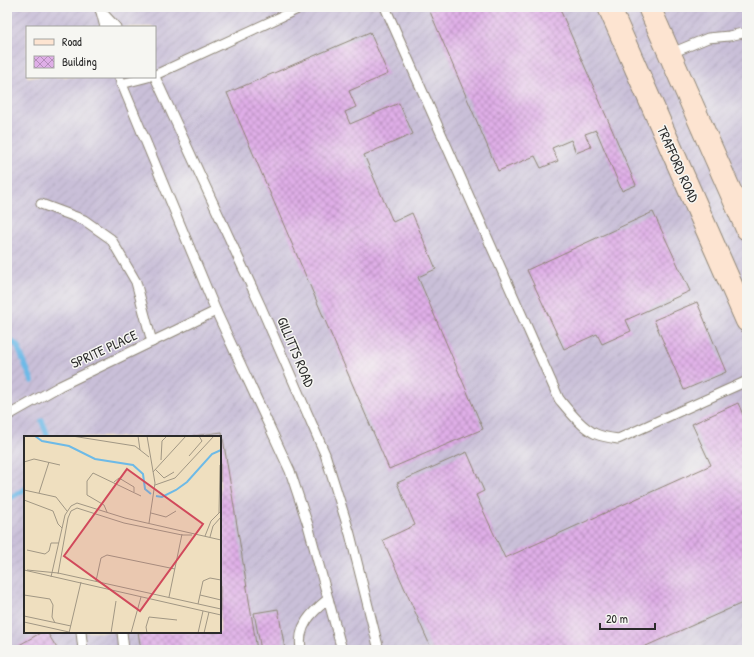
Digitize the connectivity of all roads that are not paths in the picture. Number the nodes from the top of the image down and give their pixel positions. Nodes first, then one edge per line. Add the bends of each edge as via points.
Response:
1 (302, 7) edge
2 (385, 7) edge
3 (609, 7) edge
4 (649, 7) edge
5 (99, 8) edge
6 (105, 26) edge
7 (115, 26) edge
8 (747, 32) edge
9 (669, 54) junction
10 (156, 76) edge
11 (139, 78) edge
12 (156, 78) edge
13 (120, 80) edge
14 (41, 204) dead end
15 (747, 229) edge
16 (216, 311) junction
17 (747, 321) edge
18 (152, 342) junction
19 (747, 381) edge
20 (7, 416) edge
21 (328, 598) junction
22 (81, 633) edge
23 (122, 633) edge
24 (83, 650) edge
25 (124, 650) edge
26 (301, 650) edge
27 (342, 650) edge
28 (379, 650) edge

1 - 10 lane
2 - 19 lane via 559,399 574,417 595,434 618,439
3 - 17 street, TRAFFORD ROAD
4 - 9 street
5 - 6 lane
5 - 7 lane
8 - 9 lane via 708,38
9 - 15 street
11 - 13 lane
12 - 28 lane, GILLITTS ROAD via 325,454 350,534
13 - 16 lane
14 - 18 lane via 84,220 111,239 136,282
16 - 18 lane, SPRITE PLACE
16 - 21 lane via 290,471
18 - 20 lane, SPRITE PLACE via 60,386
21 - 26 lane via 314,610 302,629 299,639
21 - 27 lane
22 - 24 lane
23 - 25 lane

